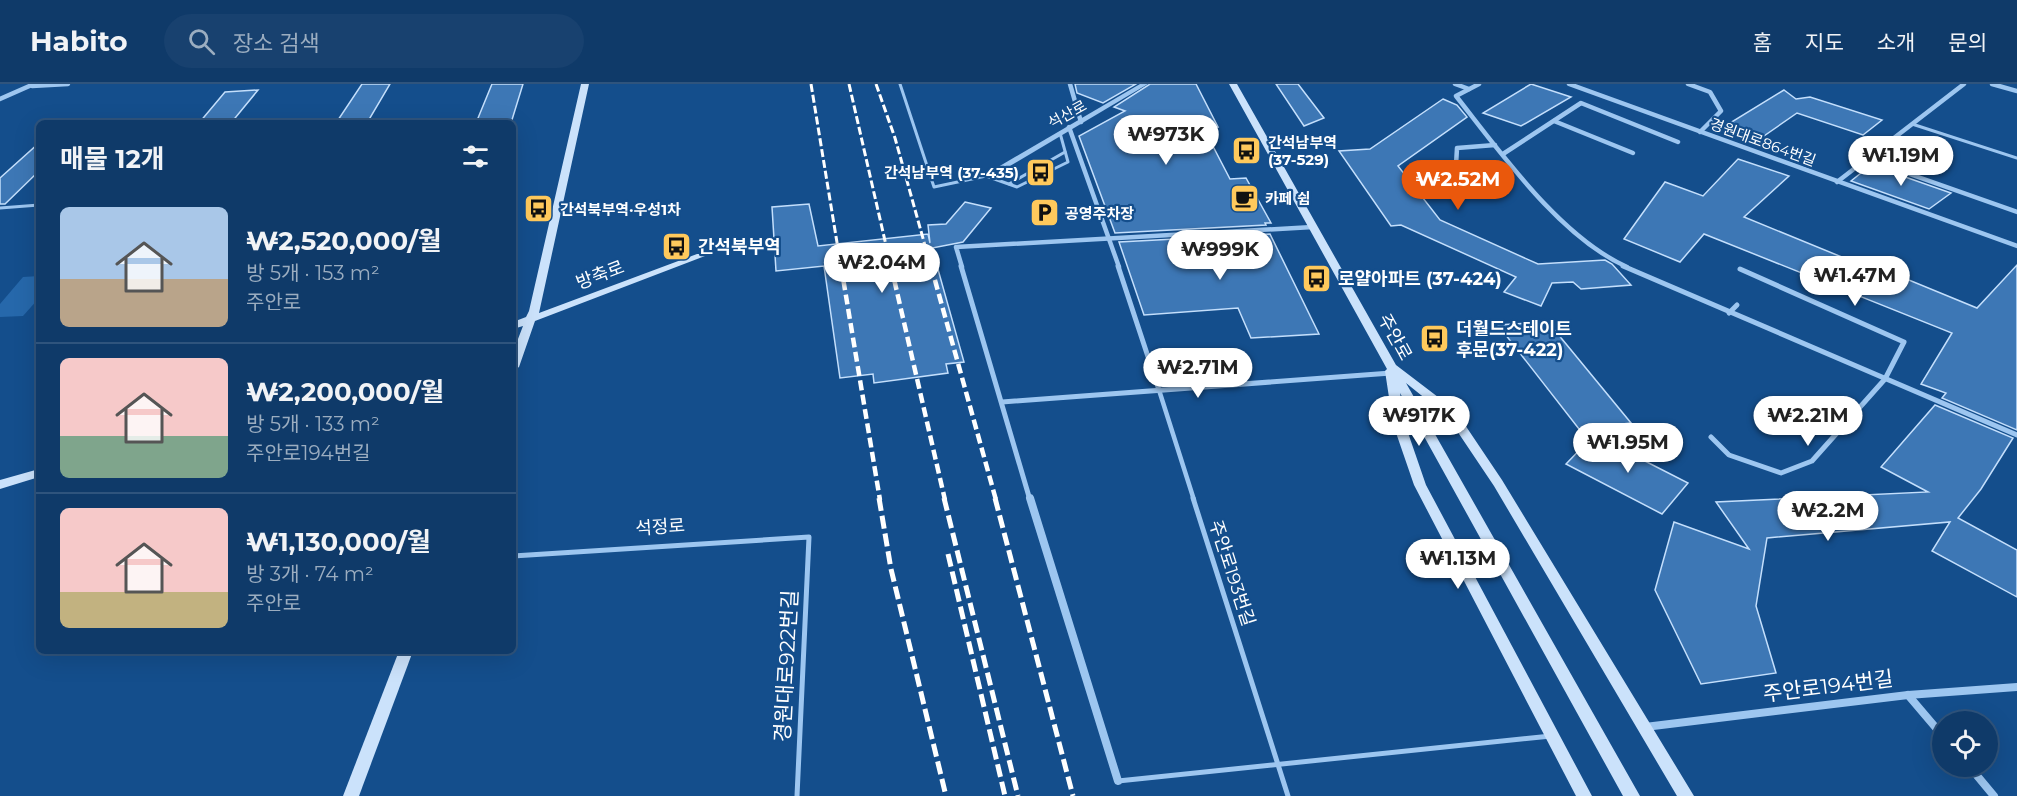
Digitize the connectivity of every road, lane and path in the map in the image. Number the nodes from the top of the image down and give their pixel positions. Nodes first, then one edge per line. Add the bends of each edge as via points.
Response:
1 (68, 84) edge
2 (585, 84) edge
3 (900, 84) edge
4 (1070, 84) edge
5 (1145, 84) edge
6 (1233, 84) edge
7 (1455, 84) edge
8 (1479, 84) edge
9 (1569, 84) edge
10 (1688, 84) edge
11 (1964, 84) edge
12 (1992, 84) edge
13 (33, 85) edge
14 (1468, 89) junction
15 (2017, 91) edge
16 (0, 99) edge
17 (1554, 121) junction
18 (1081, 122) junction
19 (1912, 124) junction
20 (1069, 128) junction
21 (1700, 132) junction
22 (1060, 133) junction
23 (1678, 142) dead end
24 (1495, 146) junction
25 (1065, 152) junction
26 (1633, 153) dead end
27 (1503, 154) junction
28 (2017, 158) edge
29 (1867, 159) junction
30 (1456, 165) dead end
31 (1002, 167) joint
32 (986, 176) junction
33 (1837, 182) junction
34 (1009, 184) junction
35 (36, 205) edge
36 (0, 208) edge
37 (2017, 212) edge
38 (1313, 227) junction
39 (1109, 238) junction
40 (2017, 246) edge
41 (700, 256) dead end
42 (1740, 269) dead end
43 (1737, 304) dead end
44 (1729, 313) junction
45 (531, 320) junction
46 (516, 325) edge
47 (516, 359) edge
48 (1391, 368) junction
49 (1885, 379) junction
50 (1159, 390) junction
51 (1002, 402) junction
52 (2017, 435) edge
53 (1711, 437) dead end
54 (36, 474) edge
55 (0, 485) edge
56 (809, 537) joint
57 (516, 556) edge
58 (405, 654) edge
59 (2017, 687) edge
60 (1908, 694) junction
61 (1932, 723) edge
62 (1644, 727) junction
63 (1552, 736) junction
64 (1278, 764) junction
65 (1978, 777) edge
66 (1118, 781) joint
67 (351, 796) edge
68 (797, 796) edge
69 (1288, 796) edge
70 (1584, 796) edge
71 (1632, 796) edge
72 (1686, 796) edge
73 (1994, 796) edge

1 - 13 street
2 - 45 main road
3 - 32 lane via 934,187
4 - 18 street
5 - 18 street, 석산로
6 - 38 main road, 주안로
7 - 14 street
8 - 14 street
9 - 21 street, 경원대로864번길
10 - 21 street via 1710,92 1721,111
11 - 19 street
12 - 15 street
13 - 16 street
14 - 24 street via 1456,96
17 - 23 street via 1581,103
17 - 26 street
17 - 27 street
18 - 20 street, 석산로
19 - 28 lane
19 - 29 street
20 - 22 street, 석산로
20 - 39 street
21 - 33 street, 경원대로864번길
22 - 25 lane
22 - 31 street, 석산로
24 - 27 street
24 - 30 street via 1457,148
25 - 34 lane
25 - 34 lane via 1068,162 1047,174 1017,188
27 - 44 street via 1569,230 1586,243 1612,261
29 - 33 street
29 - 37 street
31 - 32 lane
32 - 34 lane
33 - 40 street, 경원대로864번길
35 - 36 lane
38 - 39 street
38 - 48 main road, 주안로
39 - 50 street
39 - 51 street via 956,247
41 - 45 main road, 방축로
42 - 49 street via 1904,342
43 - 44 street
44 - 49 street
45 - 46 main road, 방축로
45 - 47 main road
48 - 50 street
48 - 62 main road via 1451,413 1498,483
48 - 63 main road via 1399,424 1420,485
48 - 71 main road, 주안로
49 - 52 street
49 - 53 street via 1812,461 1781,473 1729,455
50 - 51 street
50 - 64 lane, 주안로193번길
51 - 66 street
54 - 55 main road
56 - 57 lane, 석정로
56 - 68 lane, 경원대로922번길
58 - 67 main road
59 - 60 street, 주안로194번길
60 - 61 street
60 - 62 street, 주안로194번길
62 - 72 main road
63 - 64 lane
63 - 70 main road
64 - 66 lane
64 - 69 lane, 주안로193번길
65 - 73 street

